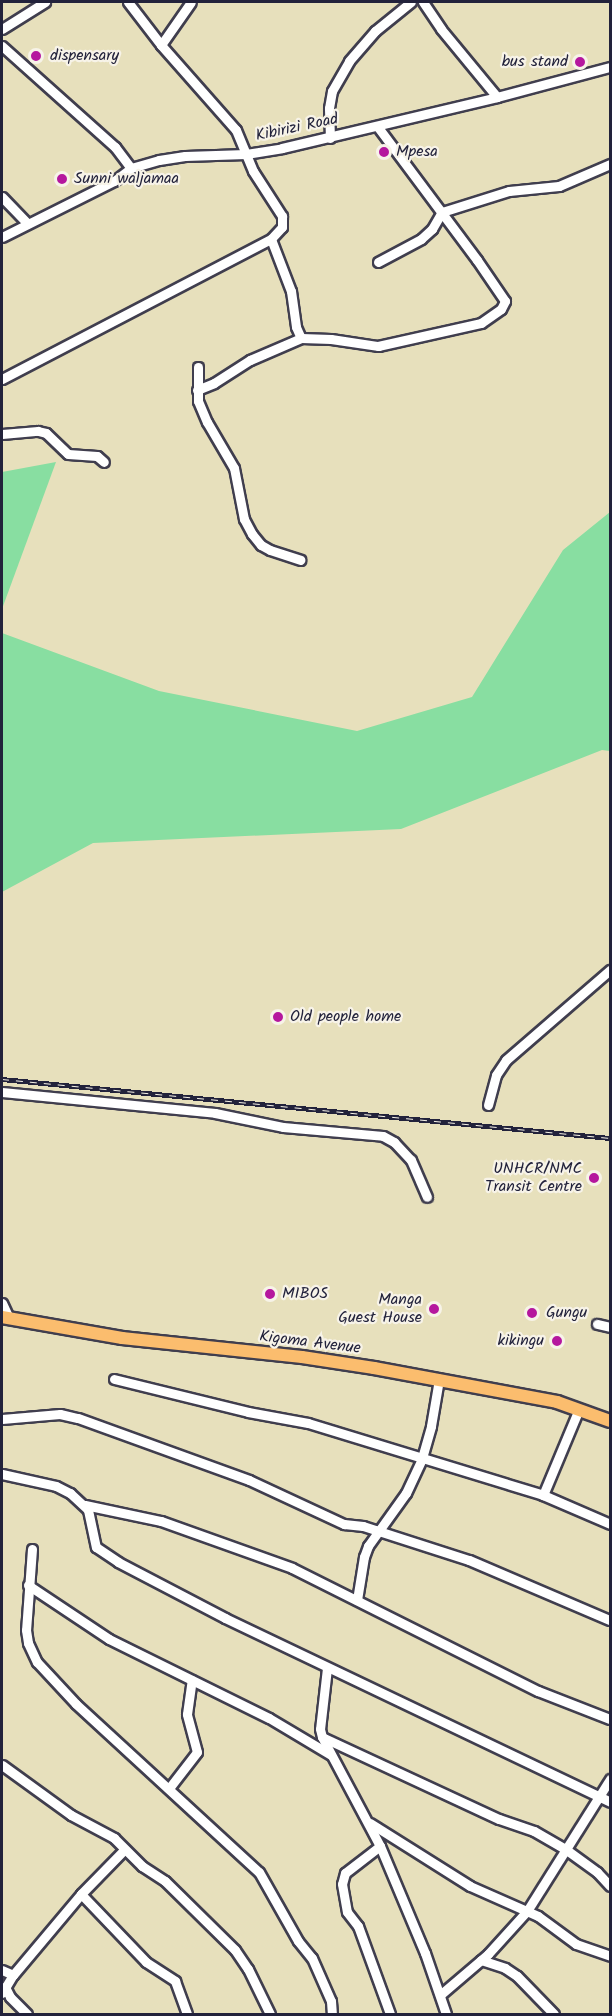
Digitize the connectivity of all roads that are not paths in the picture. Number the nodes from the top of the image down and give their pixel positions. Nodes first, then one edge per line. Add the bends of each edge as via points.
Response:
1 (45, 2) edge
2 (128, 2) edge
3 (191, 2) edge
4 (411, 2) edge
5 (423, 2) edge
6 (2, 29) edge
7 (161, 45) junction
8 (2, 46) edge
9 (610, 67) edge
10 (497, 97) junction
11 (377, 126) junction
12 (330, 138) junction
13 (246, 154) junction
14 (610, 164) edge
15 (131, 168) junction
16 (2, 197) edge
17 (442, 212) junction
18 (28, 224) junction
19 (2, 237) edge
20 (271, 240) junction
21 (378, 262) dead end
22 (301, 338) junction
23 (198, 367) dead end
24 (2, 379) edge
25 (197, 390) junction
26 (2, 434) edge
27 (104, 462) dead end
28 (300, 560) dead end
29 (610, 970) edge
30 (2, 1092) edge
31 (488, 1105) dead end
32 (427, 1197) dead end
33 (2, 1303) edge
34 (5, 1318) edge
35 (597, 1324) dead end
36 (610, 1327) edge
37 (114, 1379) dead end
38 (438, 1379) junction
39 (579, 1409) junction
40 (2, 1419) edge
41 (610, 1420) edge
42 (422, 1458) junction
43 (2, 1474) edge
44 (543, 1495) junction
45 (85, 1505) junction
46 (610, 1524) edge
47 (381, 1532) junction
48 (32, 1549) dead end
49 (28, 1585) junction
50 (357, 1600) junction
51 (610, 1620) edge
52 (327, 1668) junction
53 (192, 1680) junction
54 (610, 1719) edge
55 (322, 1737) junction
56 (331, 1755) junction
57 (2, 1765) edge
58 (610, 1779) edge
59 (170, 1788) junction
60 (600, 1798) junction
61 (610, 1802) edge
62 (369, 1822) junction
63 (380, 1846) junction
64 (124, 1850) junction
65 (568, 1851) junction
66 (610, 1886) edge
67 (81, 1894) junction
68 (527, 1911) junction
69 (610, 1956) edge
70 (481, 1960) junction
71 (2, 1970) edge
72 (13, 1975) junction
73 (3, 1990) edge
74 (440, 1995) junction
75 (27, 2014) edge
76 (187, 2014) edge
77 (270, 2014) edge
78 (332, 2014) edge
79 (390, 2014) edge
80 (446, 2014) edge
81 (554, 2014) edge

1 - 6 street
2 - 7 street
3 - 7 street
4 - 12 street via 375,31 349,61 332,91
5 - 10 street
7 - 13 street via 229,120
8 - 15 street via 115,147
9 - 10 street, Kibirizi Road
10 - 11 street, Kibirizi Road
11 - 12 street, Kibirizi Road
11 - 17 street
12 - 13 street, Kibirizi Road
13 - 15 street, Kibirizi Road via 175,157
13 - 20 street via 282,216 282,227
14 - 17 street via 559,186 509,192
15 - 18 street, Kibirizi Road via 114,181
16 - 18 street
17 - 21 street via 422,239
17 - 22 street via 505,302 495,315 481,323 378,346
18 - 19 street, Kibirizi Road
20 - 22 street via 291,291
20 - 24 street
22 - 25 street via 250,360
23 - 25 street
25 - 28 street via 201,410 238,477 244,519 252,534 270,550
26 - 27 street via 46,433 68,454 97,456
29 - 31 street via 507,1060 496,1075
30 - 32 street via 215,1113 283,1127 383,1136 411,1160
33 - 34 street
34 - 38 main road, Kigoma Avenue via 122,1338 302,1357
35 - 36 street
37 - 42 street via 308,1423
38 - 39 main road, Kigoma Avenue
38 - 42 street
39 - 41 main road, Kigoma Avenue
39 - 44 street
40 - 47 street via 60,1414 78,1418 249,1480 344,1524
42 - 44 street
42 - 47 street
43 - 45 street via 56,1486
44 - 46 street
45 - 50 street via 194,1532 292,1568
45 - 52 street via 98,1549 180,1595
47 - 50 street via 364,1557
47 - 51 street via 498,1571
48 - 49 street
49 - 53 street via 108,1639
49 - 59 street via 26,1630 37,1662 76,1704
50 - 54 street via 538,1691
52 - 55 street
52 - 60 street
53 - 56 street via 269,1718
53 - 59 street via 188,1714 197,1752
55 - 56 street
55 - 65 street via 499,1819 534,1831
56 - 62 street
57 - 64 street via 71,1815 114,1838
58 - 60 street
59 - 78 street via 260,1872 298,1941 312,1958
60 - 61 street
60 - 65 street
62 - 63 street
62 - 68 street via 470,1886
63 - 74 street
63 - 79 street via 345,1873 342,1884 347,1912 358,1926
64 - 67 street
64 - 77 street via 165,1881 235,1950
65 - 66 street
65 - 68 street
67 - 72 street
67 - 76 street via 146,1962 175,1981
68 - 69 street via 576,1944
68 - 70 street
70 - 74 street
70 - 81 street via 517,1976
71 - 72 street
72 - 73 street
73 - 75 street
74 - 80 street

